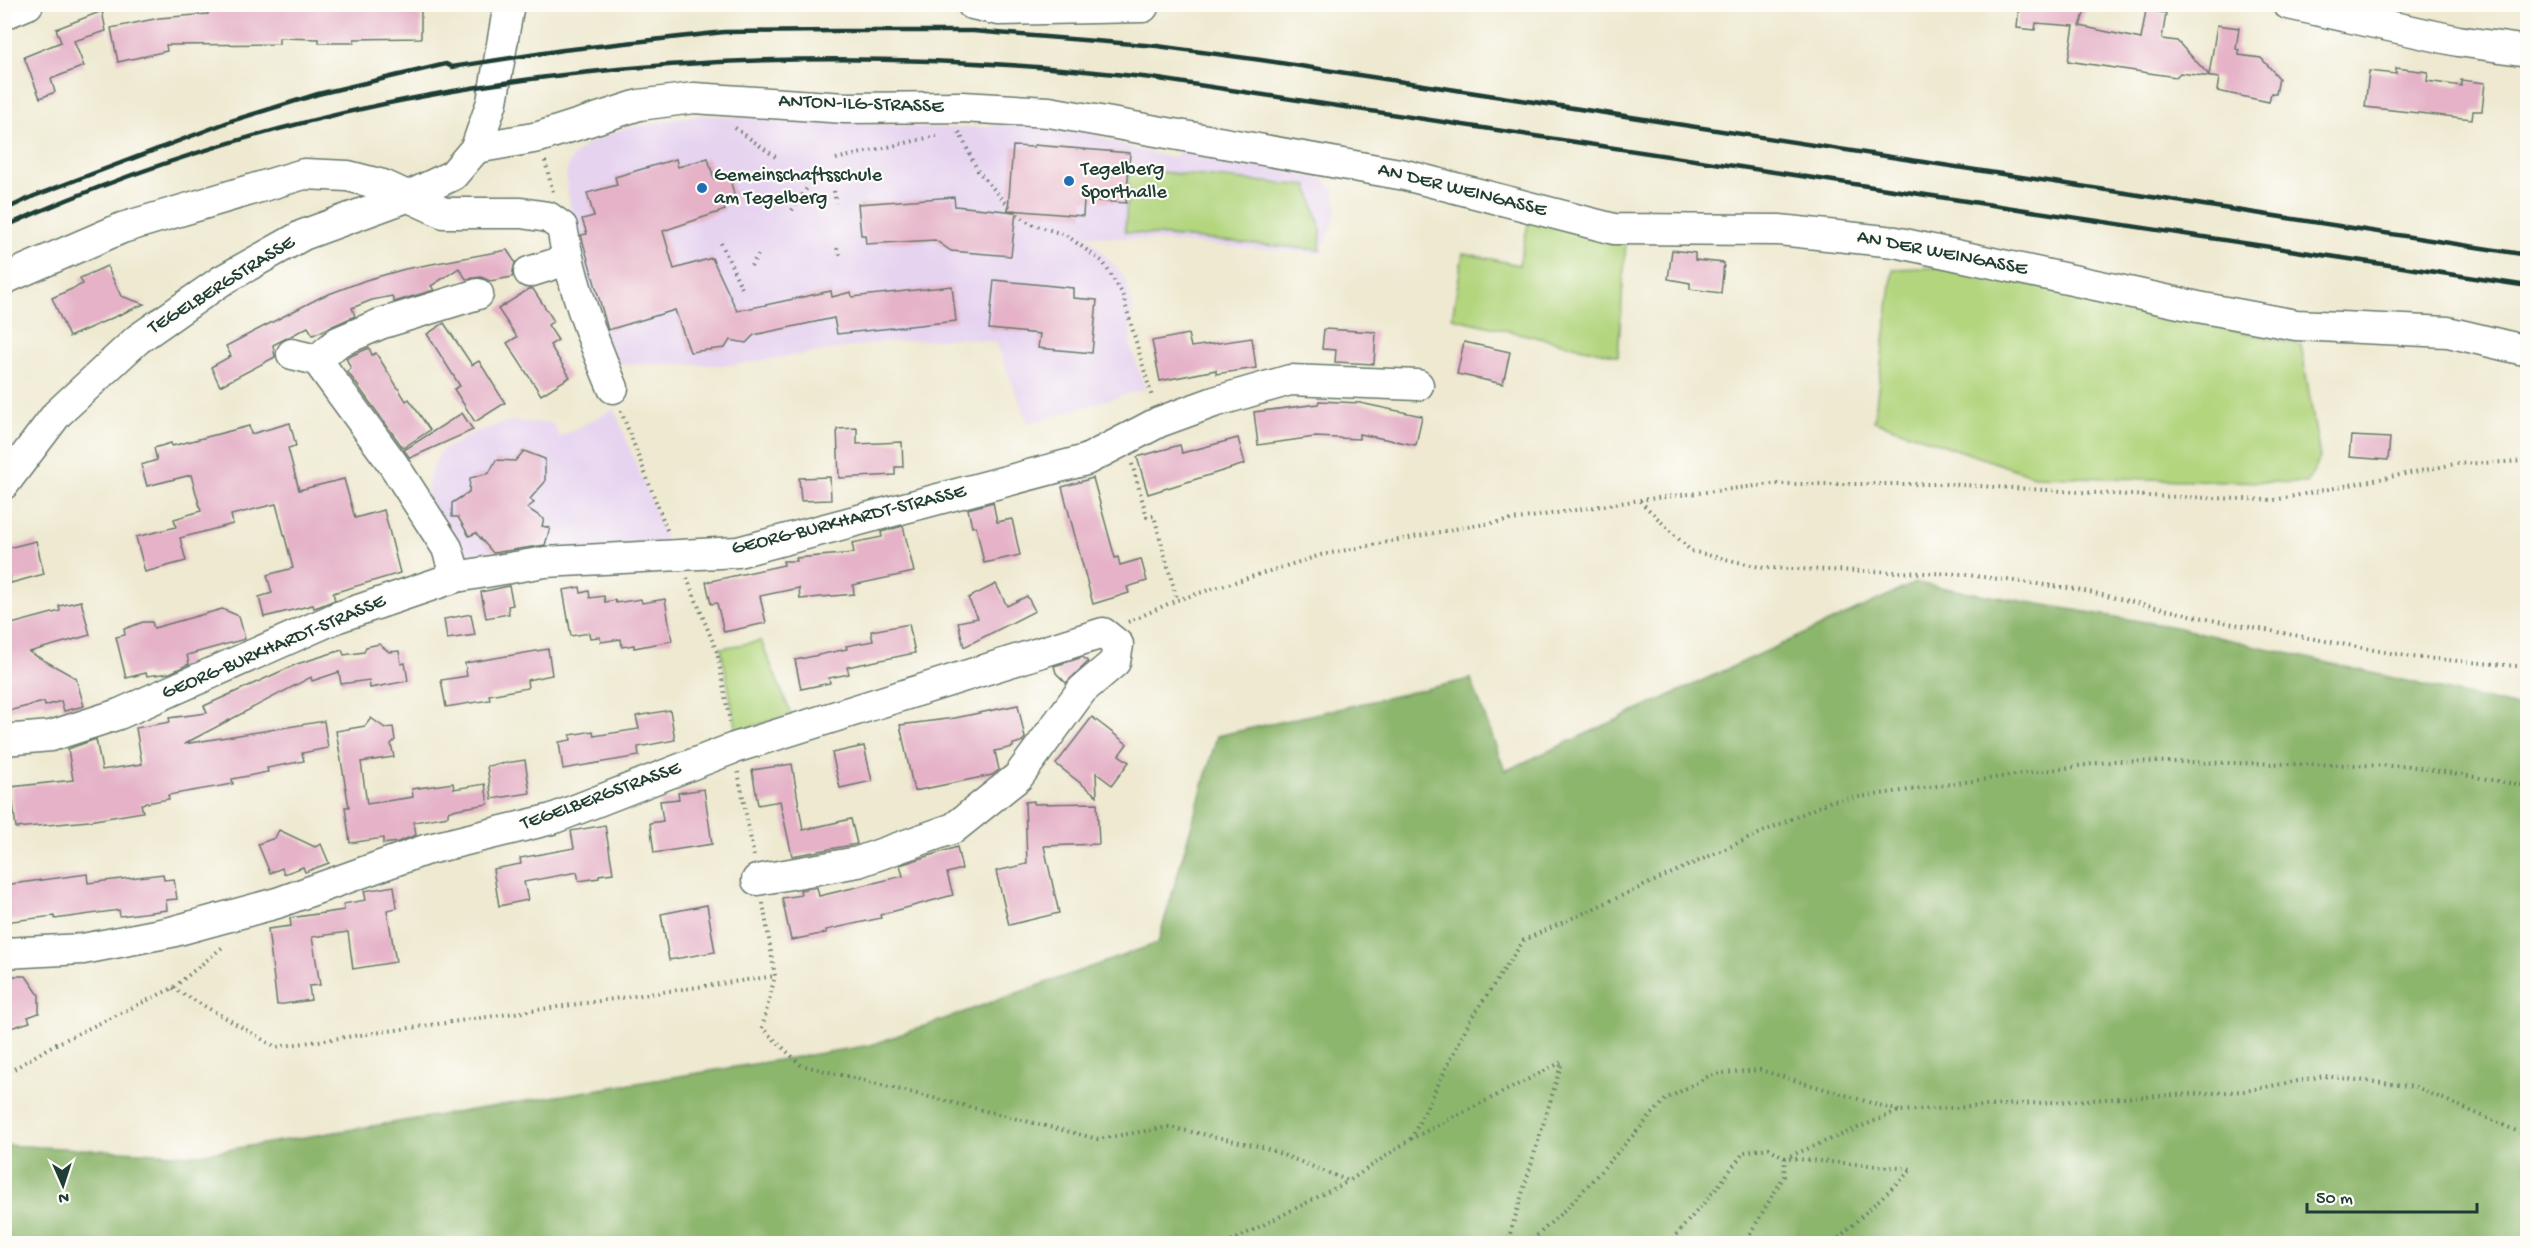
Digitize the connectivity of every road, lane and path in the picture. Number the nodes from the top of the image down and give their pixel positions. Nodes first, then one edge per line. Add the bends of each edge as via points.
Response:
1 (28, 4) edge
2 (509, 4) edge
3 (972, 4) edge
4 (1143, 4) edge
5 (2288, 4) edge
6 (4, 14) edge
7 (2528, 51) edge
8 (719, 98) junction
9 (539, 137) junction
10 (1250, 146) joint
11 (476, 148) junction
12 (777, 158) dead end
13 (836, 159) dead end
14 (807, 188) dead end
15 (834, 191) dead end
16 (407, 197) junction
17 (836, 203) dead end
18 (792, 210) dead end
19 (562, 228) junction
20 (721, 243) dead end
21 (837, 248) dead end
22 (758, 255) dead end
23 (840, 255) dead end
24 (567, 260) junction
25 (752, 266) dead end
26 (529, 272) dead end
27 (4, 279) edge
28 (743, 291) dead end
29 (478, 294) dead end
30 (2528, 351) edge
31 (1145, 368) dead end
32 (1418, 385) dead end
33 (613, 388) joint
34 (2528, 461) edge
35 (1135, 478) dead end
36 (4, 484) edge
37 (1640, 500) junction
38 (677, 555) junction
39 (456, 577) junction
40 (1177, 600) junction
41 (1111, 639) junction
42 (2528, 667) edge
43 (4, 740) edge
44 (734, 748) junction
45 (2528, 786) edge
46 (754, 881) junction
47 (217, 940) dead end
48 (4, 953) edge
49 (776, 976) junction
50 (173, 988) junction
51 (4, 1075) edge
52 (1899, 1112) junction
53 (2528, 1136) edge
54 (1411, 1139) junction
55 (1785, 1158) junction
56 (1349, 1181) junction
57 (1226, 1244) edge
58 (1507, 1244) edge
59 (1528, 1244) edge
60 (1668, 1244) edge
61 (1744, 1244) edge
62 (1833, 1244) edge

1 - 6 street
2 - 11 street, TEGELBERGSTRASSE via 492,102
3 - 4 street via 998,10 1143,8
5 - 7 street via 2458,41
8 - 9 street, ANTON-ILG-STRASSE via 639,105
8 - 10 street, ANTON-ILG-STRASSE via 845,108 963,107 1049,112
8 - 12 path via 735,128
9 - 11 street, ANTON-ILG-STRASSE
9 - 19 path
10 - 30 street, AN DER WEINGASSE via 1405,175 1614,229 1779,230 1895,242 2296,325 2448,332
11 - 16 street, TEGELBERGSTRASSE via 453,175
13 - 31 path via 958,131 978,171 1014,212 1031,224 1066,235 1103,262 1122,293
14 - 18 path
15 - 17 path
16 - 19 street via 444,213 521,213 548,217
16 - 27 street via 383,185 348,176 304,174 122,228
16 - 36 street, TEGELBERGSTRASSE via 303,235 221,281 138,339 57,414
19 - 24 street
20 - 28 path
21 - 23 path
22 - 25 path
24 - 26 street
24 - 33 street via 591,337
29 - 39 street via 380,324 304,357 432,520
32 - 38 street, GEORG-BURKHARDT-STRASSE via 1290,380 1159,422 1086,460 738,552
33 - 38 path
34 - 37 path via 2455,464 2274,500 1946,484 1772,484
35 - 40 path via 1147,517 1154,516
37 - 40 path via 1321,555
37 - 42 path via 1691,551 1764,568 1960,574 2076,589 2212,620 2412,657
38 - 39 street, GEORG-BURKHARDT-STRASSE via 545,562
38 - 44 path via 717,652
39 - 43 street, GEORG-BURKHARDT-STRASSE via 338,617 119,714 51,736
40 - 41 path
41 - 44 street, TEGELBERGSTRASSE
41 - 46 street via 1115,662 1082,690 1018,777 954,828 858,862
44 - 46 path via 755,861
44 - 48 street, TEGELBERGSTRASSE via 552,819 425,850 277,903 171,932 83,949
45 - 54 path via 2409,766 2114,761 1831,801 1524,940 1470,1020
46 - 49 path via 762,901
47 - 50 path via 229,942
49 - 50 path via 276,1047
49 - 56 path via 762,1028 801,1065 1098,1139 1169,1127 1263,1147
50 - 51 path via 50,1047
52 - 53 path via 2245,1091 2324,1076 2416,1087
52 - 55 path
52 - 59 path via 1760,1070 1713,1074 1666,1099
54 - 56 path
54 - 58 path via 1562,1062
55 - 60 path via 1769,1148 1744,1152
55 - 61 path via 1784,1176
55 - 62 path via 1912,1169
56 - 57 path

